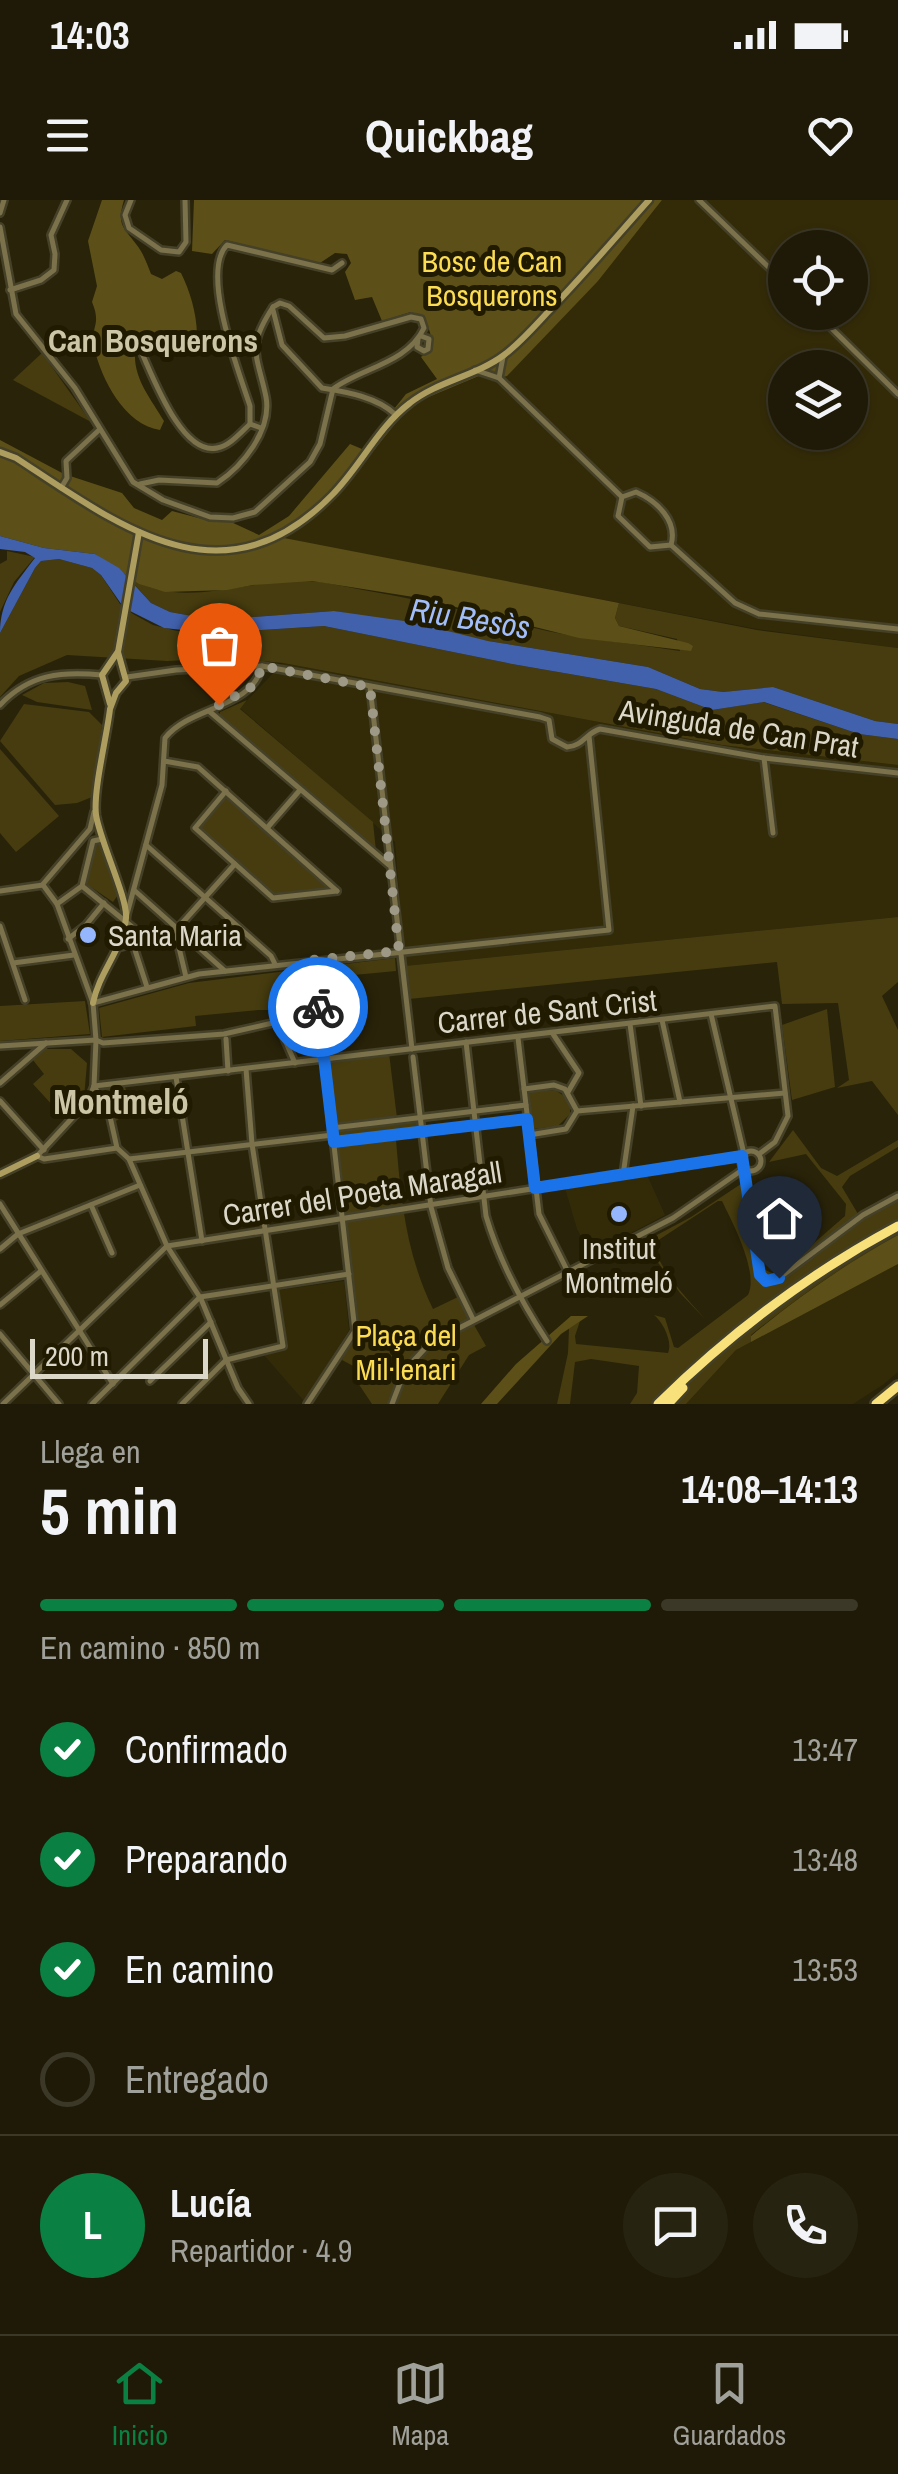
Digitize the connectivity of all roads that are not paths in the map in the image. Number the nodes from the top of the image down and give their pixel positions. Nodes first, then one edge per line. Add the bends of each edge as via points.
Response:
1 (4, 200) edge
2 (67, 200) edge
3 (132, 200) edge
4 (186, 200) edge
5 (646, 200) edge
6 (700, 200) edge
7 (0, 213) edge
8 (0, 227) edge
9 (342, 262) dead end
10 (768, 267) edge
11 (10, 290) junction
12 (273, 306) junction
13 (833, 330) edge
14 (141, 351) dead end
15 (502, 356) junction
16 (475, 370) junction
17 (500, 378) junction
18 (333, 390) junction
19 (898, 394) edge
20 (396, 415) junction
21 (250, 424) junction
22 (261, 428) junction
23 (99, 430) junction
24 (0, 452) edge
25 (137, 484) junction
26 (62, 488) junction
27 (622, 497) junction
28 (118, 522) junction
29 (139, 532) junction
30 (159, 540) junction
31 (670, 544) junction
32 (134, 552) junction
33 (898, 628) edge
34 (118, 652) junction
35 (262, 666) junction
36 (123, 669) junction
37 (105, 671) junction
38 (126, 678) junction
39 (107, 687) junction
40 (370, 687) junction
41 (118, 689) junction
42 (0, 704) edge
43 (110, 709) junction
44 (209, 711) junction
45 (588, 734) junction
46 (764, 758) junction
47 (164, 761) junction
48 (898, 773) edge
49 (300, 790) junction
50 (226, 792) junction
51 (95, 810) junction
52 (267, 828) junction
53 (87, 832) junction
54 (773, 832) dead end
55 (100, 834) junction
56 (92, 842) junction
57 (146, 844) junction
58 (235, 864) junction
59 (390, 866) junction
60 (43, 884) junction
61 (82, 886) junction
62 (134, 890) junction
63 (0, 892) edge
64 (206, 897) junction
65 (104, 903) junction
66 (56, 904) junction
67 (126, 917) junction
68 (0, 926) edge
69 (176, 930) junction
70 (68, 940) junction
71 (148, 940) junction
72 (133, 944) junction
73 (118, 948) junction
74 (399, 951) junction
75 (74, 955) junction
76 (313, 960) junction
77 (12, 963) junction
78 (275, 965) junction
79 (225, 970) junction
80 (186, 977) junction
81 (86, 984) junction
82 (97, 984) junction
83 (147, 987) junction
84 (25, 1000) dead end
85 (93, 1003) junction
86 (711, 1014) junction
87 (662, 1020) junction
88 (630, 1024) junction
89 (553, 1034) junction
90 (225, 1037) junction
91 (518, 1038) junction
92 (96, 1040) junction
93 (466, 1042) junction
94 (46, 1043) junction
95 (0, 1046) edge
96 (412, 1048) junction
97 (413, 1057) dead end
98 (324, 1059) junction
99 (294, 1063) junction
100 (246, 1069) junction
101 (228, 1071) junction
102 (176, 1078) junction
103 (0, 1083) edge
104 (94, 1086) junction
105 (524, 1089) junction
106 (568, 1092) junction
107 (786, 1093) junction
108 (730, 1098) junction
109 (0, 1101) edge
110 (680, 1102) junction
111 (526, 1104) junction
112 (637, 1106) junction
113 (473, 1110) junction
114 (577, 1112) junction
115 (420, 1116) junction
116 (527, 1119) junction
117 (475, 1126) junction
118 (422, 1132) junction
119 (333, 1135) junction
120 (529, 1135) junction
121 (252, 1144) junction
122 (117, 1148) junction
123 (40, 1153) junction
124 (188, 1153) junction
125 (759, 1154) junction
126 (743, 1155) junction
127 (129, 1159) junction
128 (744, 1169) junction
129 (0, 1174) edge
130 (623, 1175) junction
131 (140, 1184) junction
132 (535, 1188) junction
133 (482, 1196) junction
134 (898, 1196) edge
135 (0, 1204) edge
136 (91, 1204) junction
137 (431, 1204) junction
138 (342, 1218) junction
139 (898, 1226) edge
140 (265, 1231) junction
141 (18, 1234) junction
142 (202, 1241) junction
143 (167, 1246) junction
144 (0, 1249) edge
145 (112, 1253) dead end
146 (42, 1271) junction
147 (568, 1272) junction
148 (349, 1274) junction
149 (802, 1284) junction
150 (274, 1286) junction
151 (520, 1296) junction
152 (200, 1297) junction
153 (0, 1304) edge
154 (473, 1319) junction
155 (211, 1322) junction
156 (80, 1331) junction
157 (0, 1334) edge
158 (547, 1341) dead end
159 (7, 1343) junction
160 (0, 1349) edge
161 (226, 1360) junction
162 (35, 1375) junction
163 (150, 1382) dead end
164 (113, 1384) junction
165 (898, 1386) edge
166 (3, 1404) edge
167 (59, 1404) edge
168 (92, 1404) edge
169 (182, 1404) edge
170 (249, 1404) edge
171 (307, 1404) edge
172 (392, 1404) edge
173 (658, 1404) edge
174 (668, 1404) edge
175 (876, 1404) edge

1 - 7 street
2 - 11 street via 50,235 54,270
3 - 4 street via 125,215 129,228 170,253 186,242
5 - 15 street via 606,251
6 - 10 street
8 - 11 street
9 - 21 street via 332,270 227,245 220,252 217,291
11 - 23 street via 16,314
12 - 18 street via 282,345 322,388
12 - 18 street via 289,306 324,338 420,319 419,337 384,366
12 - 22 street via 256,343 267,410
13 - 19 street
14 - 21 street via 191,440 212,450
15 - 16 street
15 - 17 street
16 - 17 street
16 - 20 street via 426,392
17 - 27 street
18 - 20 street via 387,406
18 - 25 street via 310,462 255,512 233,518 200,514
20 - 30 street via 326,500 270,541 200,550
21 - 22 street
22 - 25 street via 243,462 217,482
23 - 25 street
23 - 26 street via 66,461
24 - 26 street
26 - 28 street
27 - 31 street via 618,516 650,547
27 - 31 street via 642,494 671,520
28 - 29 street
28 - 32 street via 128,530
29 - 30 street
29 - 32 street
30 - 32 street
31 - 33 street via 735,603 759,614
32 - 34 street
34 - 36 street
34 - 37 street
35 - 38 street, Avinguda de Can Prat
35 - 40 street, Avinguda de Can Prat
35 - 44 street via 255,685
36 - 37 street
36 - 38 street
37 - 39 street
37 - 42 street via 42,676
38 - 41 street
39 - 41 street
39 - 43 street
40 - 45 street, Avinguda de Can Prat via 549,720 549,733 561,746 580,744
40 - 59 street
41 - 43 street
43 - 51 street
44 - 47 street via 168,732
44 - 49 street
45 - 46 street, Avinguda de Can Prat via 600,729
45 - 74 street via 610,930
46 - 48 street, Avinguda de Can Prat
46 - 54 street
47 - 50 street via 193,764
47 - 57 street
49 - 52 street
49 - 59 street
50 - 52 street
50 - 58 street via 195,828
51 - 53 street
51 - 55 street
52 - 58 street via 336,891 273,898
53 - 55 street
53 - 56 street
53 - 60 street
55 - 56 street
55 - 67 street
56 - 61 street
57 - 62 street
57 - 64 street
58 - 64 street
59 - 74 street
60 - 63 street
60 - 66 street
61 - 65 street
61 - 66 street
62 - 67 street
62 - 69 street
64 - 69 street
64 - 78 street
65 - 67 street
65 - 70 street
66 - 70 street
67 - 71 street
67 - 73 street
68 - 77 street
69 - 71 street
69 - 79 street
69 - 80 street
70 - 75 street
71 - 72 street
72 - 73 street
72 - 83 street
73 - 82 street
74 - 76 street
74 - 96 street
75 - 77 street
75 - 81 street
76 - 78 street
76 - 98 street
77 - 84 street
78 - 79 street
79 - 80 street
80 - 83 street
81 - 82 street
81 - 85 street
82 - 85 street
83 - 85 street
85 - 92 street
86 - 87 street, Carrer de Sant Crist
86 - 107 street, Carrer de Sant Crist via 776,1006
86 - 108 street
87 - 88 street, Carrer de Sant Crist
87 - 110 street
88 - 89 street, Carrer de Sant Crist
88 - 112 street
89 - 91 street, Carrer de Sant Crist
89 - 106 street via 579,1073
90 - 92 street
90 - 99 street via 278,1022
90 - 101 street
91 - 93 street, Carrer de Sant Crist
91 - 105 street
92 - 94 street
92 - 104 street
93 - 96 street, Carrer de Sant Crist
93 - 113 street
94 - 95 street
94 - 103 street
96 - 98 street, Carrer de Sant Crist
97 - 115 street
98 - 99 street, Carrer de Sant Crist
98 - 119 street
99 - 100 street, Carrer de Sant Crist
100 - 101 street, Carrer de Sant Crist
100 - 121 street
101 - 102 street, Carrer de Sant Crist
102 - 104 street, Carrer de Sant Crist
102 - 124 street
104 - 122 street via 109,1112
104 - 123 street
105 - 106 street via 554,1085
105 - 111 street
106 - 114 street
107 - 108 street
107 - 125 street via 784,1128
108 - 110 street
108 - 126 street
109 - 123 street
110 - 112 street
111 - 113 street
111 - 116 street
112 - 114 street
112 - 130 street
113 - 115 street
113 - 117 street
114 - 120 street via 566,1129
115 - 118 street
115 - 119 street
116 - 117 street
116 - 120 street
117 - 118 street
117 - 133 street
118 - 119 street
118 - 137 street
119 - 121 street
119 - 138 street
120 - 132 street
121 - 124 street
121 - 140 street
122 - 123 street via 44,1159
122 - 127 street
123 - 129 street
124 - 127 street
124 - 142 street
125 - 126 street
125 - 128 street via 757,1168
126 - 128 street
126 - 130 street, Carrer del Poeta Maragall
127 - 131 street
128 - 134 street via 766,1281
128 - 147 street via 673,1218
130 - 132 street, Carrer del Poeta Maragall
131 - 136 street
131 - 143 street
132 - 133 street, Carrer del Poeta Maragall
132 - 147 street via 539,1214
133 - 137 street, Carrer del Poeta Maragall
133 - 151 street via 493,1240
135 - 141 street
136 - 141 street
136 - 145 street
137 - 138 street, Carrer del Poeta Maragall
137 - 154 street via 448,1268
138 - 140 street, Carrer del Poeta Maragall
138 - 148 street
139 - 149 highway
140 - 142 street, Carrer del Poeta Maragall
140 - 150 street
141 - 144 street
141 - 146 street
142 - 143 street, Carrer del Poeta Maragall
143 - 152 street
143 - 156 street
146 - 153 street
146 - 156 street
147 - 151 street
148 - 150 street
148 - 171 street via 355,1331
149 - 173 highway
149 - 174 highway
150 - 152 street
150 - 161 street via 282,1346
151 - 154 street
151 - 158 street
152 - 155 street
152 - 164 street
154 - 172 street via 415,1356
155 - 161 street
155 - 163 street
156 - 162 street
156 - 164 street
157 - 159 street
159 - 160 street
159 - 162 street
161 - 169 street
161 - 170 street
162 - 166 street
162 - 167 street
164 - 168 street
165 - 175 highway

